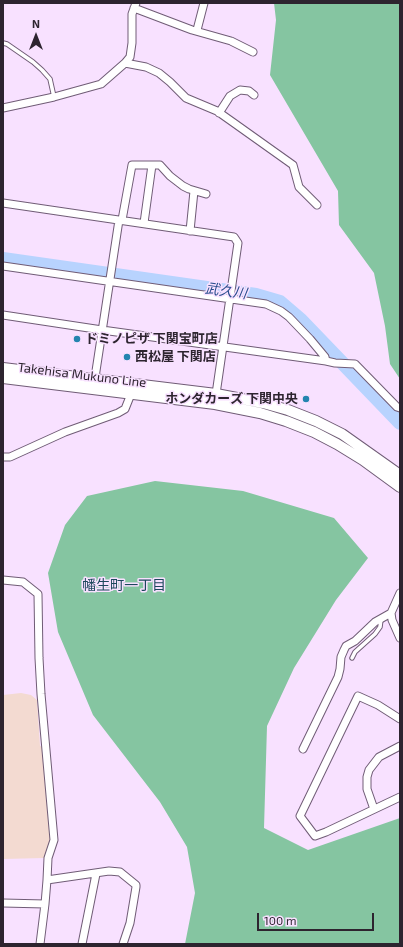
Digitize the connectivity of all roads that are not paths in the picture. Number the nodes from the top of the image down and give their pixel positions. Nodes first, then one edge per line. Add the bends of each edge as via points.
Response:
1 (204, 3) edge
2 (135, 5) edge
3 (196, 30) junction
4 (3, 43) edge
5 (253, 52) dead end
6 (125, 63) junction
7 (254, 95) dead end
8 (54, 96) junction
9 (3, 108) edge
10 (219, 113) junction
11 (152, 165) junction
12 (194, 191) junction
13 (206, 194) dead end
14 (3, 203) edge
15 (317, 205) dead end
16 (120, 220) junction
17 (144, 223) junction
18 (190, 230) junction
19 (3, 266) edge
20 (110, 280) junction
21 (230, 297) junction
22 (3, 315) edge
23 (102, 330) junction
24 (223, 346) junction
25 (326, 361) junction
26 (3, 368) edge
27 (3, 378) edge
28 (95, 378) junction
29 (94, 389) junction
30 (130, 394) junction
31 (216, 394) junction
32 (400, 408) edge
33 (3, 457) edge
34 (400, 475) edge
35 (400, 487) edge
36 (3, 580) edge
37 (400, 593) edge
38 (391, 613) junction
39 (381, 619) junction
40 (400, 638) edge
41 (352, 658) dead end
42 (400, 719) edge
43 (400, 746) edge
44 (303, 750) dead end
45 (400, 797) edge
46 (374, 809) junction
47 (96, 874) junction
48 (47, 880) junction
49 (3, 903) edge
50 (45, 904) junction
51 (40, 944) edge
52 (82, 944) edge
53 (123, 944) edge

1 - 3 street
2 - 3 street
2 - 6 street via 132,14 132,48
3 - 5 street via 231,41
4 - 8 lane via 42,70 50,79
6 - 8 street via 101,84
6 - 10 street via 146,67 159,73 186,98
7 - 10 street via 249,91 240,90 230,96
8 - 9 street
10 - 15 street via 293,166 299,187
11 - 12 street via 160,165 174,179
11 - 16 street via 132,165
11 - 17 street
12 - 13 street
12 - 18 street
14 - 16 street
16 - 17 street
16 - 20 street
17 - 18 street
18 - 21 street via 234,237 238,243
19 - 20 street
20 - 21 street
20 - 23 street
21 - 24 street
21 - 25 street via 266,304 281,311 310,339 325,356
22 - 23 street
23 - 24 street
23 - 28 street
24 - 25 street
24 - 31 street
25 - 32 street via 355,364 396,407
26 - 28 main road, Takehisa Mukuno Line
27 - 29 main road, Takehisa Mukuno Line
28 - 29 street
28 - 31 main road, Takehisa Mukuno Line
29 - 30 main road, Takehisa Mukuno Line
30 - 33 street via 125,410 65,432 10,457
30 - 35 main road, Takehisa Mukuno Line via 236,408 286,420 337,444
31 - 34 main road, Takehisa Mukuno Line via 263,403 316,421 342,434
36 - 48 street via 23,582 38,594 40,687 54,840 48,858
37 - 38 street
38 - 39 street
38 - 40 street
39 - 41 lane via 380,627 375,634
39 - 44 street via 374,622 344,650 338,677
42 - 46 street via 358,696 300,816 315,836
43 - 46 street via 379,757 369,770 366,789
45 - 46 street
47 - 48 street
47 - 52 street
47 - 53 street via 120,872 136,885 130,923
48 - 50 street
49 - 50 street
50 - 51 street

